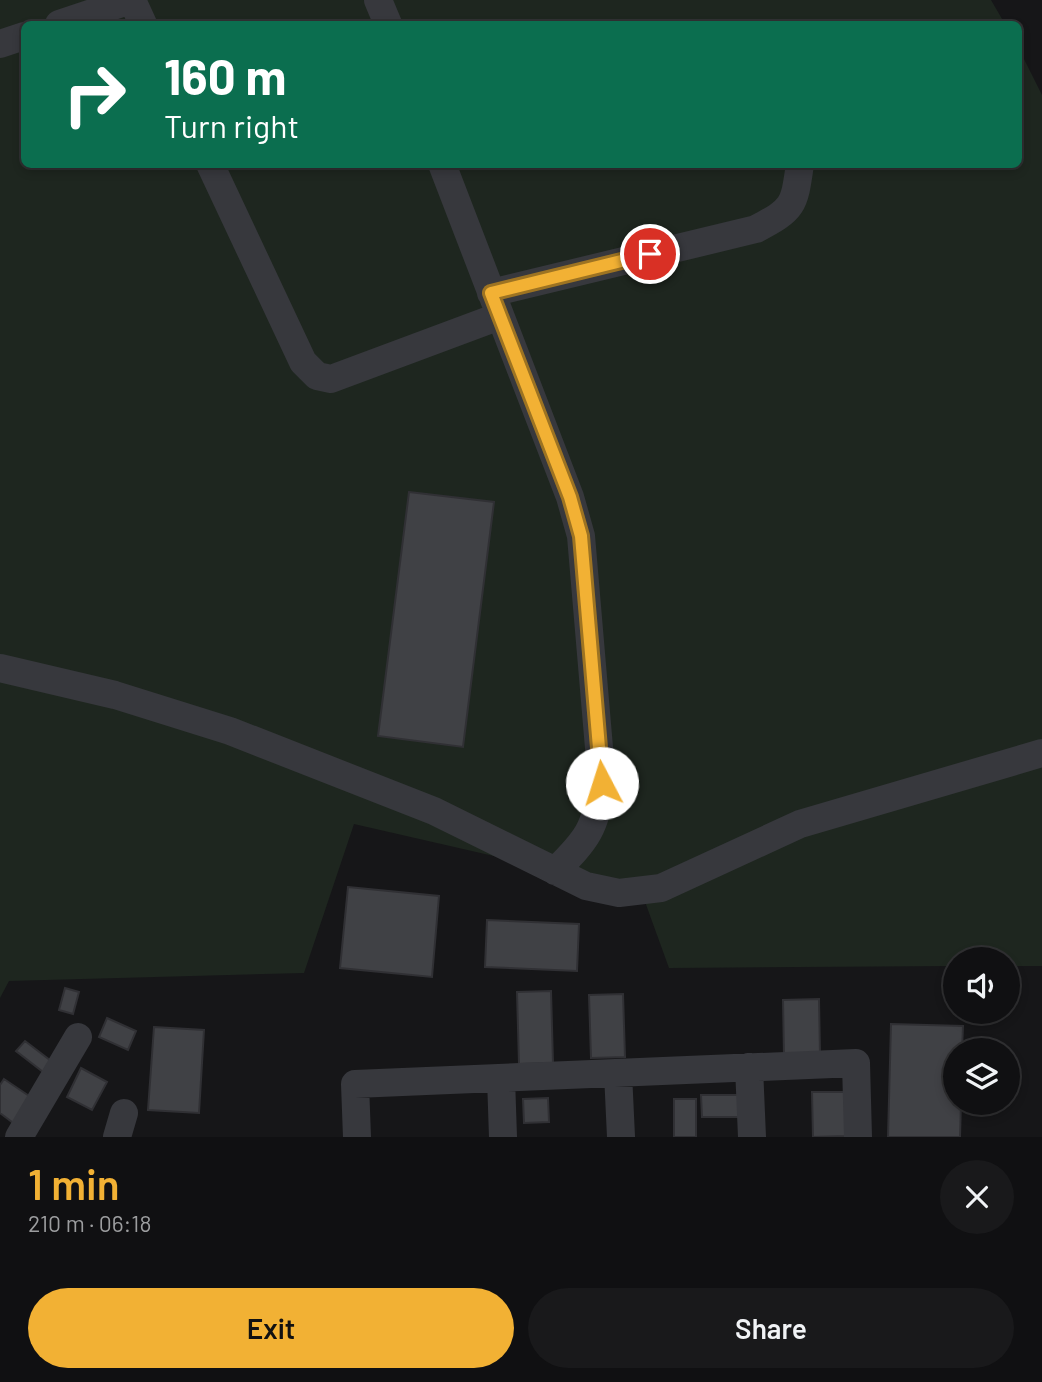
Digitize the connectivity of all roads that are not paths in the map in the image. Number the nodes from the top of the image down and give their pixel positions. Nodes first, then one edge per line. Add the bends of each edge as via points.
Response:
1 (132, 0) edge
2 (378, 0) edge
3 (68, 21) edge
4 (142, 21) edge
5 (386, 21) edge
6 (21, 37) edge
7 (0, 44) edge
8 (212, 168) edge
9 (444, 168) edge
10 (799, 168) edge
11 (495, 304) junction
12 (0, 668) edge
13 (1042, 753) edge
14 (555, 871) junction
15 (78, 1037) dead end
16 (749, 1067) junction
17 (618, 1073) junction
18 (502, 1078) junction
19 (19, 1137) edge
20 (357, 1137) edge
21 (503, 1137) edge
22 (621, 1137) edge
23 (752, 1137) edge
24 (858, 1137) edge

1 - 3 street
1 - 4 street
2 - 5 street
6 - 7 street
8 - 11 street via 303,362 317,376 331,379
9 - 11 street
10 - 11 street via 795,198 781,216 756,229
11 - 14 street via 570,497 585,573 602,783 598,815 582,846
12 - 14 street via 115,695 230,731 434,811
13 - 14 street via 800,824 662,888 619,893 586,886
15 - 19 street
16 - 17 street
16 - 23 street
16 - 24 street via 856,1063
17 - 18 street
17 - 22 street
18 - 20 street via 355,1084
18 - 21 street

